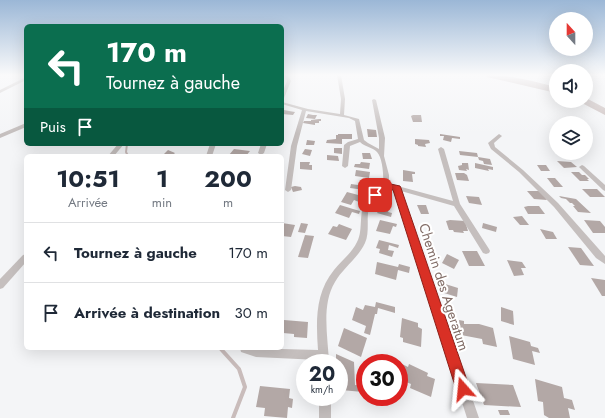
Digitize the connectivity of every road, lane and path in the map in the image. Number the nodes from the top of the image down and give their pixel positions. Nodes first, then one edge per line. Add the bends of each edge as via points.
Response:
1 (342, 95) edge
2 (374, 100) dead end
3 (284, 104) edge
4 (305, 109) junction
5 (342, 116) junction
6 (24, 126) edge
7 (0, 136) edge
8 (500, 136) dead end
9 (361, 140) junction
10 (119, 146) edge
11 (263, 146) edge
12 (441, 149) dead end
13 (261, 153) dead end
14 (113, 154) edge
15 (382, 155) junction
16 (345, 166) dead end
17 (582, 167) dead end
18 (386, 185) junction
19 (397, 188) junction
20 (605, 189) edge
21 (288, 190) dead end
22 (457, 204) junction
23 (486, 251) dead end
24 (24, 259) edge
25 (605, 261) edge
26 (0, 285) edge
27 (250, 350) edge
28 (324, 354) edge
29 (296, 356) edge
30 (325, 406) edge
31 (325, 418) edge
32 (473, 418) edge

1 - 5 street
2 - 15 street via 382,138
3 - 4 street
4 - 5 street
4 - 21 street via 294,146
5 - 9 street via 357,120
6 - 7 street
8 - 25 street via 492,141 493,148 556,205
9 - 15 street
9 - 16 street via 347,144
10 - 14 street
11 - 13 street
12 - 22 street
15 - 18 street
17 - 20 street
18 - 19 street
18 - 28 street via 384,190 369,201 361,243 326,289 323,310
19 - 22 street
19 - 32 street, Chemin des Ageratum
22 - 23 street
24 - 26 street
27 - 29 street
30 - 31 street

